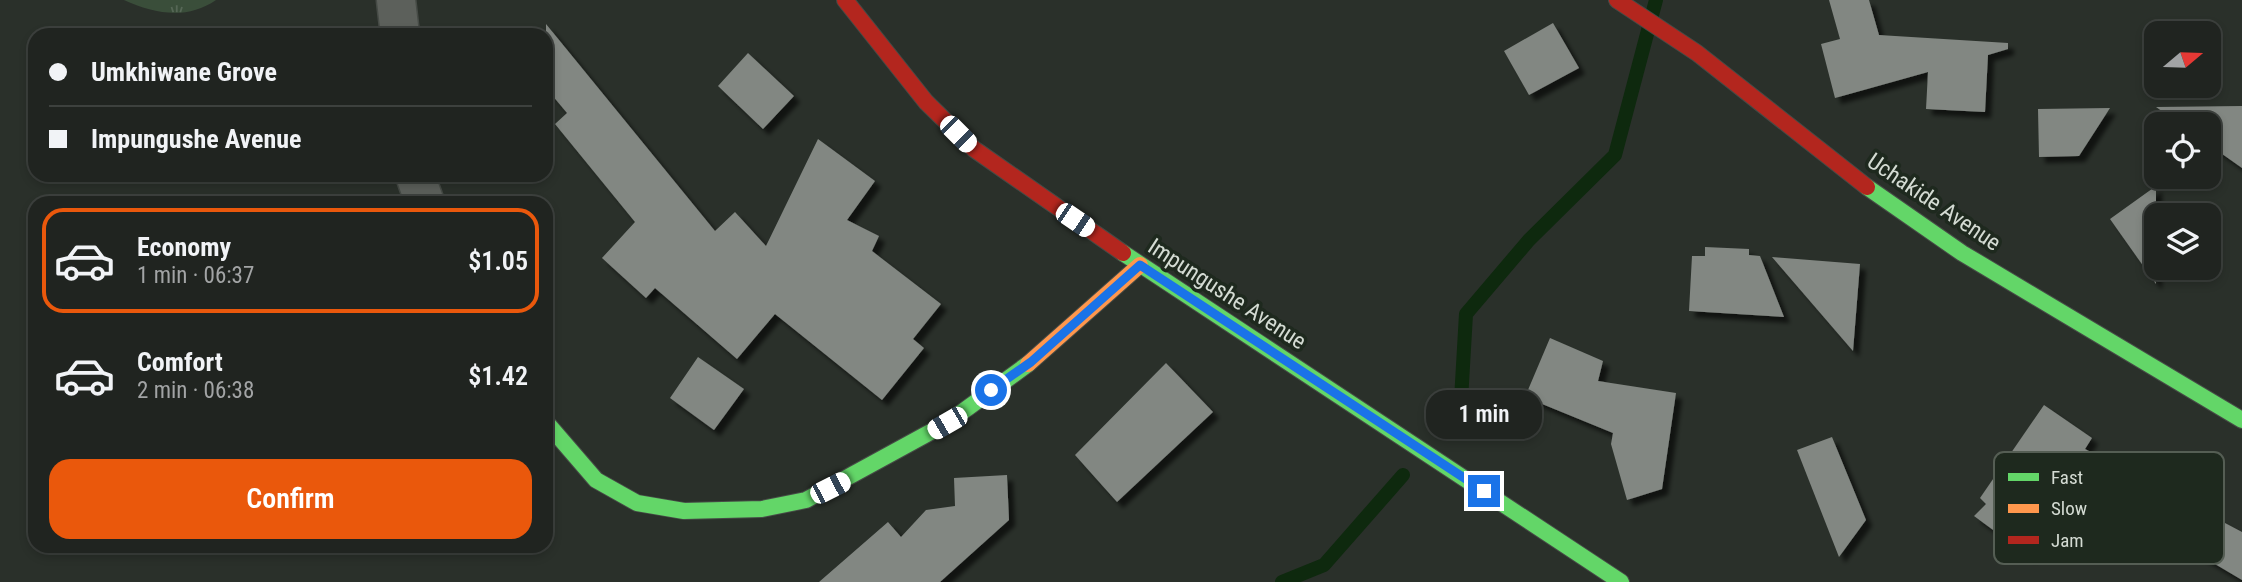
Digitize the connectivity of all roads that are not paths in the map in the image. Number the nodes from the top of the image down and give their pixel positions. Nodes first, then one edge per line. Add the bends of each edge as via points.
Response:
1 (396, 0) edge
2 (845, 0) edge
3 (1616, 0) edge
4 (399, 28) edge
5 (1140, 265) junction
6 (2242, 420) edge
7 (553, 431) edge
8 (1621, 582) edge

1 - 4 street
2 - 5 street, Impungushe Avenue via 926,102 974,149
3 - 6 street, Uchakide Avenue via 1705,57 1779,120 1923,227
5 - 7 street via 1031,362 947,423 806,500 744,513 678,510 617,495 584,469
5 - 8 street, Impungushe Avenue

